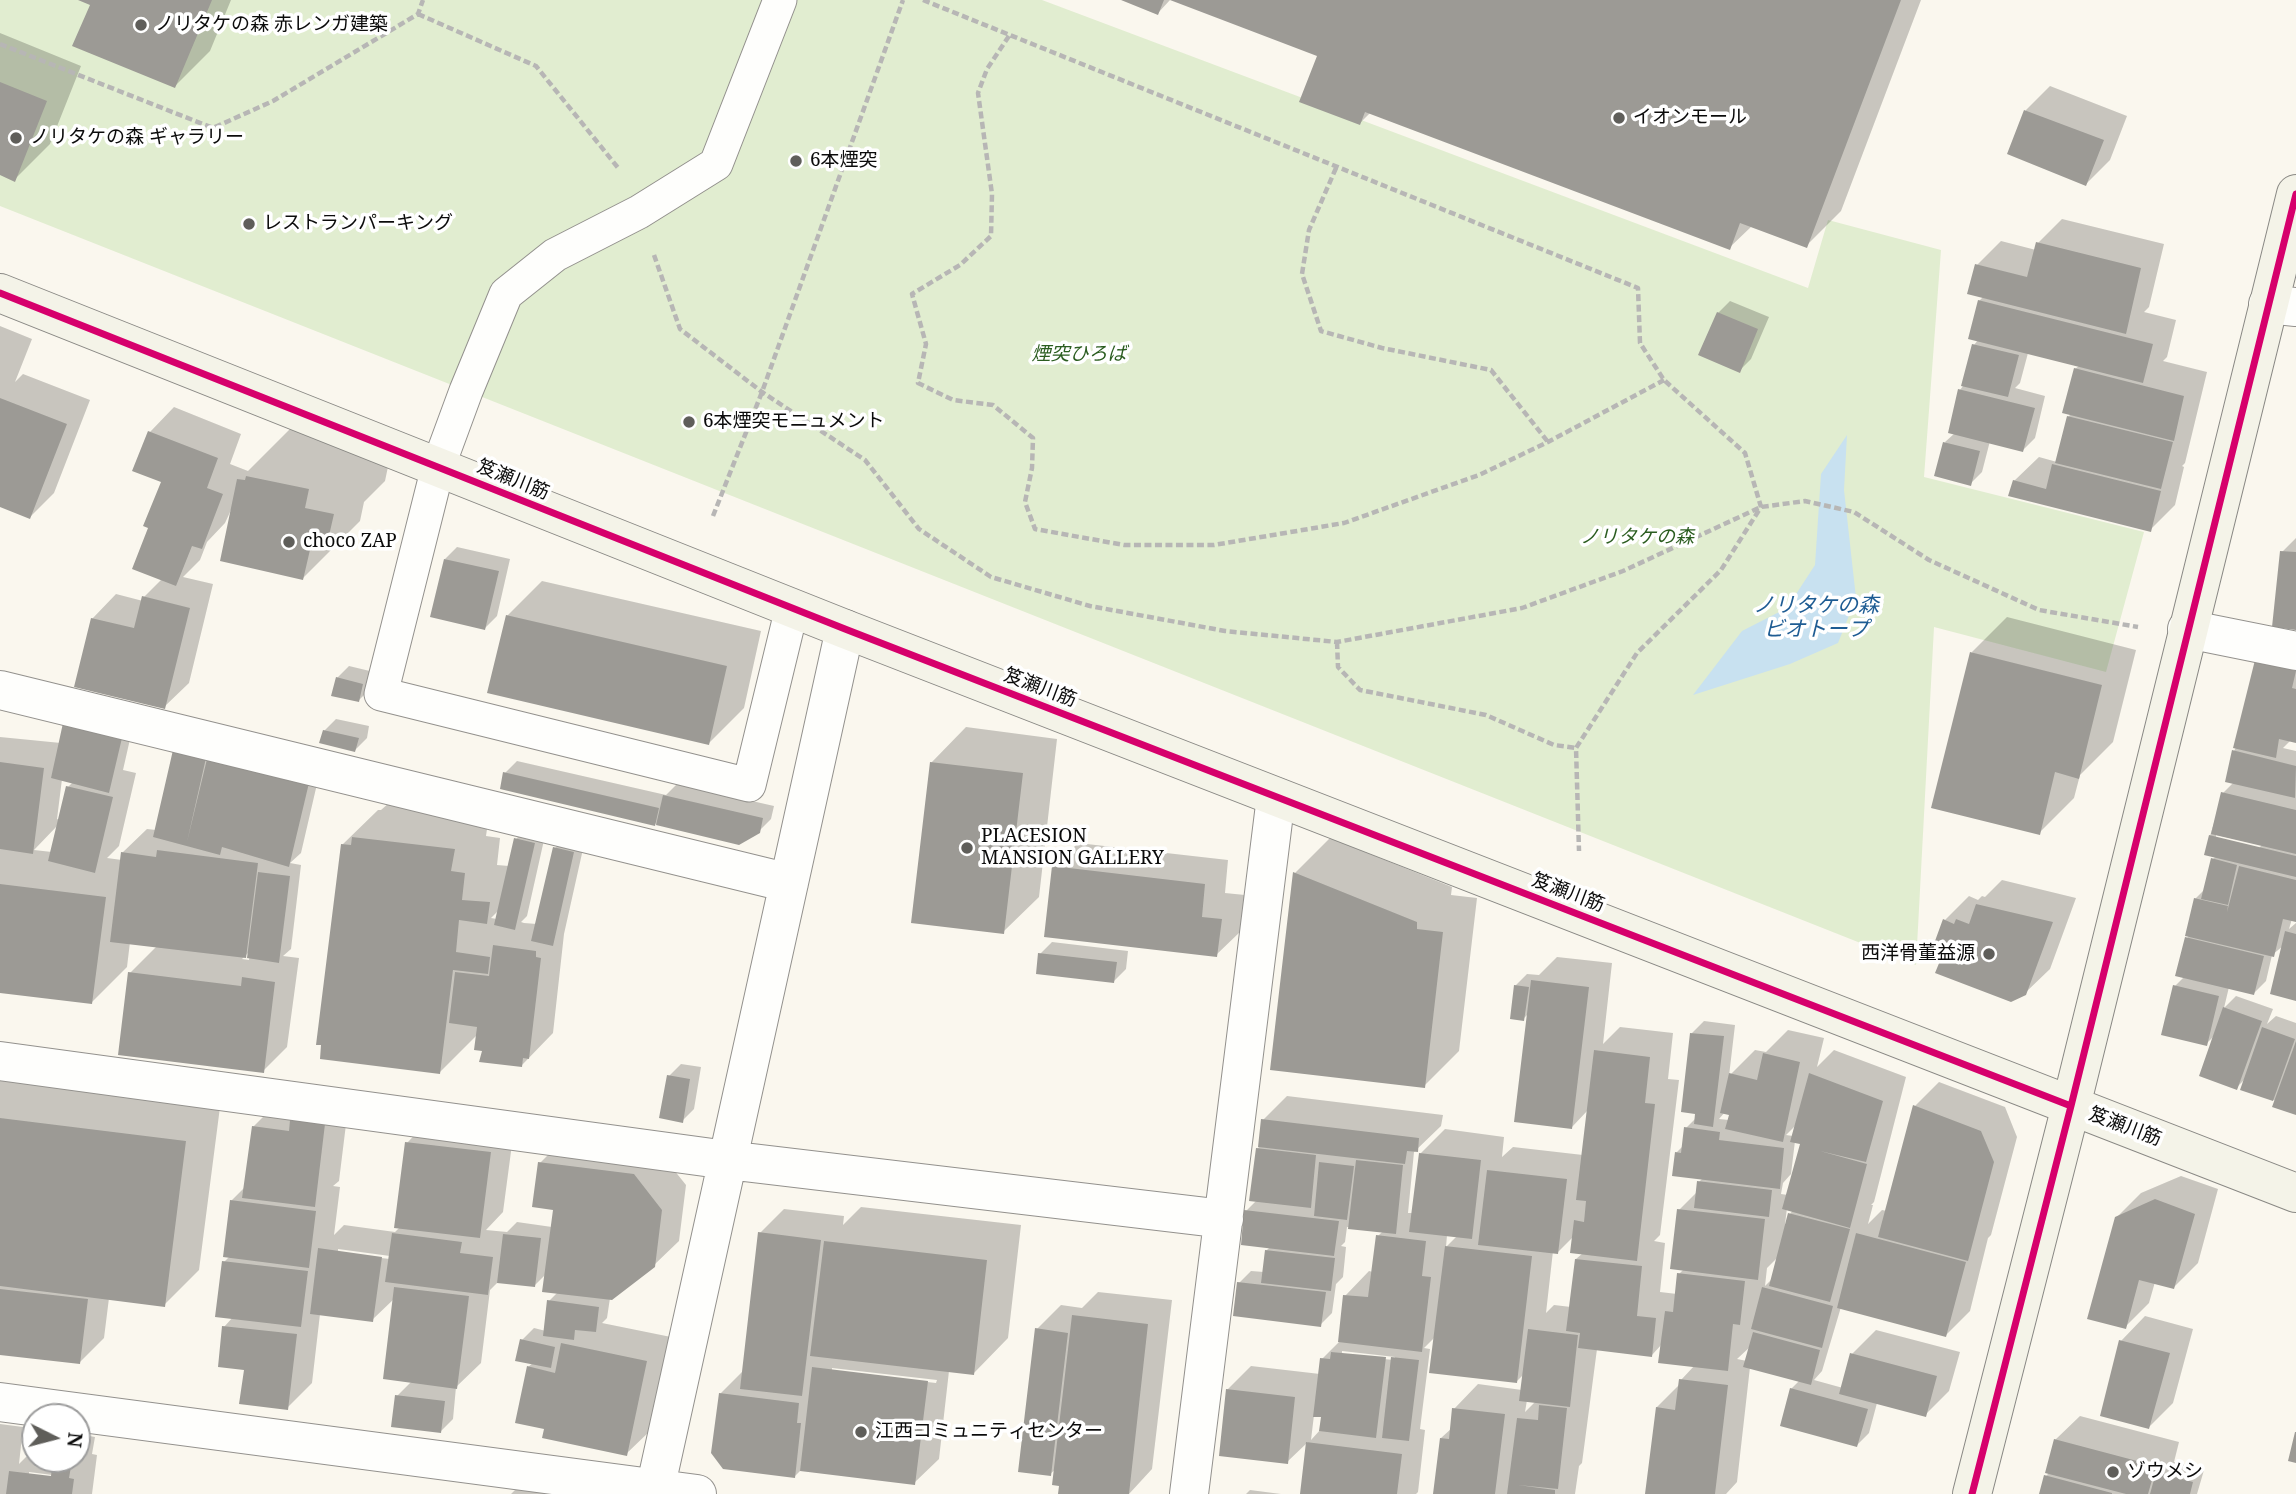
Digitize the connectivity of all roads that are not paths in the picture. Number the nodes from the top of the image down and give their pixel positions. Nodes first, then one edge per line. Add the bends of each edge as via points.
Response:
1 (780, 0) edge
2 (2296, 194) edge
3 (0, 293) edge
4 (2282, 306) edge
5 (438, 467) junction
6 (792, 608) junction
7 (845, 629) junction
8 (2187, 629) junction
9 (2296, 651) edge
10 (0, 690) edge
11 (1276, 797) junction
12 (789, 883) junction
13 (0, 1061) edge
14 (2071, 1106) junction
15 (727, 1160) junction
16 (2296, 1193) edge
17 (1224, 1219) junction
18 (0, 1402) edge
19 (654, 1491) edge
20 (697, 1494) edge
21 (1189, 1494) edge
22 (1972, 1494) edge

1 - 5 lane via 716,164 639,212 555,254 506,294
2 - 4 street
3 - 5 street, 笈瀬川筋
4 - 8 street
5 - 6 street, 笈瀬川筋
5 - 6 lane via 381,694 749,785
6 - 7 street, 笈瀬川筋
7 - 11 street, 笈瀬川筋
7 - 12 street
8 - 9 street
8 - 14 street
10 - 12 street
11 - 14 street, 笈瀬川筋
11 - 17 street
12 - 15 street
13 - 15 street
14 - 16 street, 笈瀬川筋
14 - 22 street
15 - 17 street
15 - 19 street
17 - 21 street
18 - 19 street
19 - 20 street

